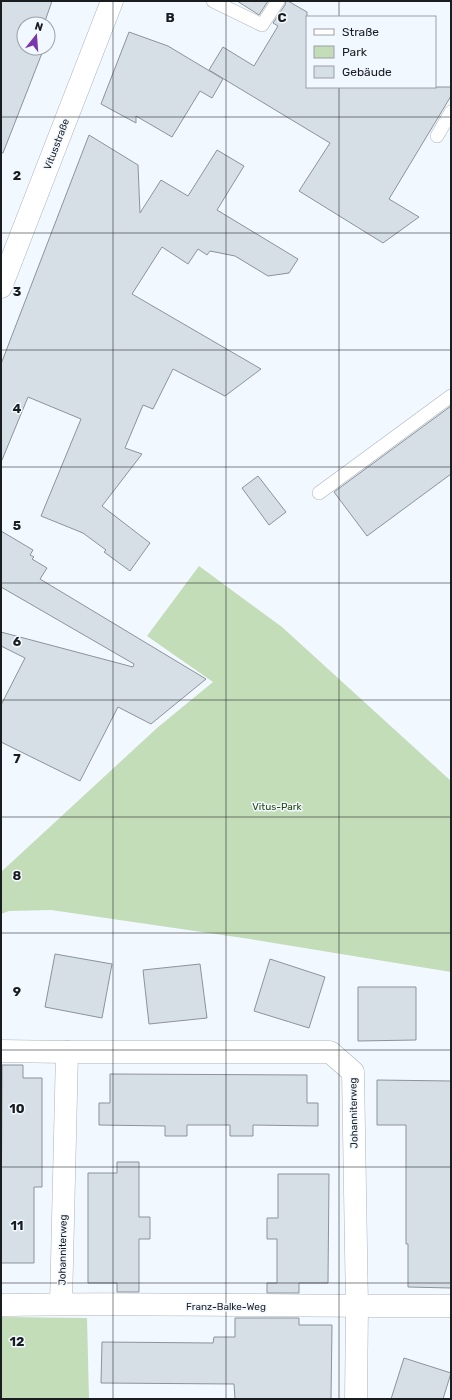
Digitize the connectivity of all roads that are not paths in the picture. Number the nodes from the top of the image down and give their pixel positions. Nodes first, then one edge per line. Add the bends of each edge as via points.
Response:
1 (112, 1) edge
2 (214, 1) edge
3 (278, 1) edge
4 (451, 112) edge
5 (437, 136) dead end
6 (7, 251) edge
7 (1, 287) edge
8 (451, 396) edge
9 (319, 493) dead end
10 (1, 1051) edge
11 (66, 1052) junction
12 (61, 1304) junction
13 (1, 1305) edge
14 (451, 1306) edge
15 (357, 1307) junction
16 (356, 1399) edge

1 - 6 street, Vitusstraße
2 - 3 lane via 262,25
4 - 5 lane
6 - 7 street, Vitusstraße
8 - 9 lane
10 - 11 street, Johanniterweg
11 - 12 street, Johanniterweg
11 - 15 street, Johanniterweg via 330,1052 353,1072
12 - 13 street, Franz-Balke-Weg
12 - 15 street, Franz-Balke-Weg
14 - 15 street, Franz-Balke-Weg
15 - 16 street, Johanniterweg

